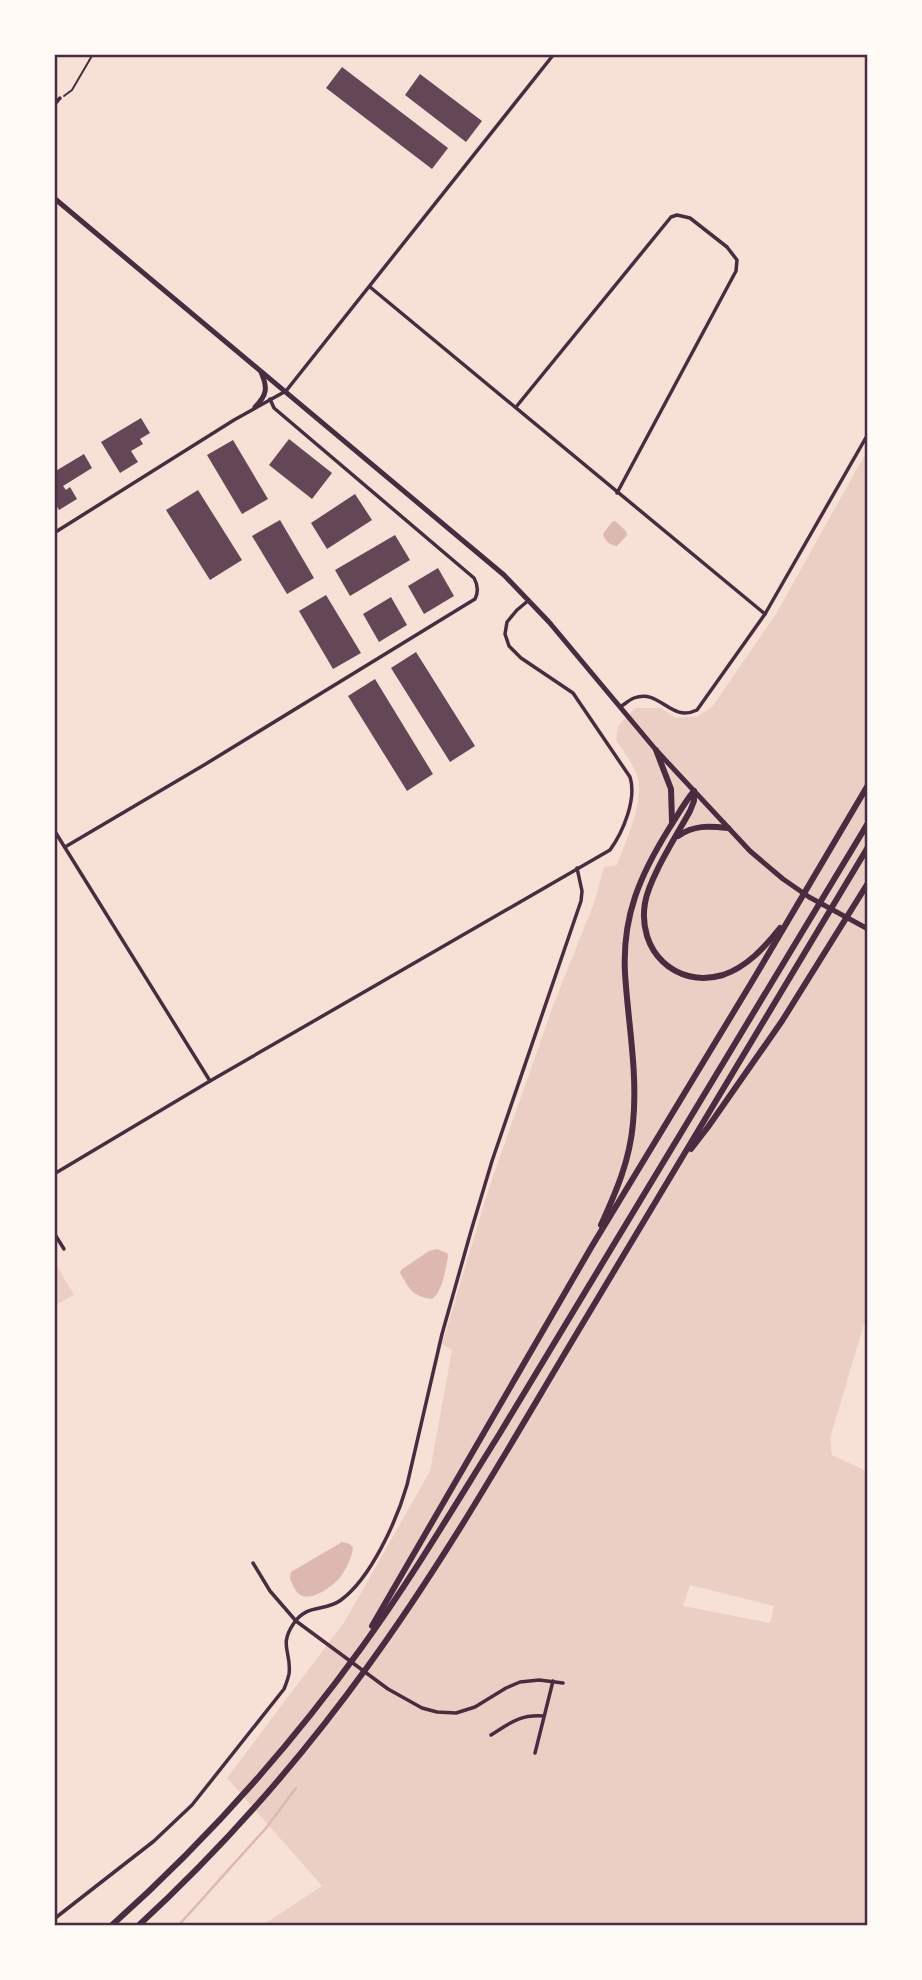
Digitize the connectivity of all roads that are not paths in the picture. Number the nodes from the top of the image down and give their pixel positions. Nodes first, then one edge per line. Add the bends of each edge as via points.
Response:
1 (554, 54) edge
2 (60, 98) road end
3 (54, 105) edge
4 (54, 198) edge
5 (370, 287) junction
6 (260, 369) junction
7 (286, 391) junction
8 (270, 400) junction
9 (256, 407) junction
10 (516, 407) junction
11 (868, 434) edge
12 (617, 493) junction
13 (54, 533) edge
14 (529, 600) junction
15 (765, 614) junction
16 (620, 708) junction
17 (656, 750) junction
18 (868, 785) edge
19 (694, 791) junction
20 (868, 823) edge
21 (671, 825) junction
22 (728, 828) junction
23 (54, 830) edge
24 (676, 837) junction
25 (65, 847) junction
26 (868, 847) edge
27 (577, 868) junction
28 (868, 883) edge
29 (792, 914) junction
30 (866, 928) edge
31 (210, 1081) junction
32 (680, 1161) junction
33 (54, 1174) edge
34 (54, 1233) edge
35 (592, 1246) junction
36 (64, 1249) dead end
37 (253, 1563) dead end
38 (296, 1621) junction
39 (362, 1647) junction
40 (553, 1681) junction
41 (563, 1684) dead end
42 (544, 1716) junction
43 (491, 1735) dead end
44 (535, 1753) dead end
45 (54, 1919) edge
46 (111, 1926) edge
47 (138, 1926) edge

1 - 5 street
2 - 3 street
4 - 6 main road
5 - 7 street
5 - 10 street
6 - 7 main road
6 - 9 main road via 267,389
7 - 8 street
7 - 14 main road
8 - 9 street
8 - 25 street via 474,578 475,598
9 - 13 street
10 - 12 street
10 - 12 street via 671,217 690,218 727,247 737,260 736,271
11 - 15 street
12 - 15 street
14 - 16 main road
14 - 27 street via 508,622 509,646 573,693 630,777 633,790 610,850
15 - 16 street via 697,710 679,714 660,701 641,696
16 - 17 main road
17 - 19 main road
17 - 21 highway via 671,789
18 - 29 highway
19 - 21 highway
19 - 22 main road
19 - 24 highway via 694,801
20 - 39 highway via 500,1433
21 - 35 highway via 639,886 628,922 625,972 634,1121 623,1174
22 - 24 highway via 698,826
22 - 30 main road via 783,879
23 - 25 street
24 - 29 highway via 645,903 645,930 665,965 701,978 730,972 755,956
25 - 31 street
26 - 32 highway
27 - 31 street
27 - 38 street via 581,901 471,1231 401,1504 374,1559 347,1594 305,1612
28 - 32 highway via 775,1031
29 - 35 highway
31 - 33 street
32 - 47 highway via 493,1473 370,1664 265,1797
34 - 36 street
35 - 39 highway
37 - 38 street
38 - 40 street via 422,1709 447,1714 465,1711 520,1682
38 - 45 street via 286,1638 289,1674 284,1689 192,1805 154,1841
39 - 46 highway via 251,1785
40 - 41 street
40 - 42 street
42 - 43 street via 520,1718
42 - 44 street

